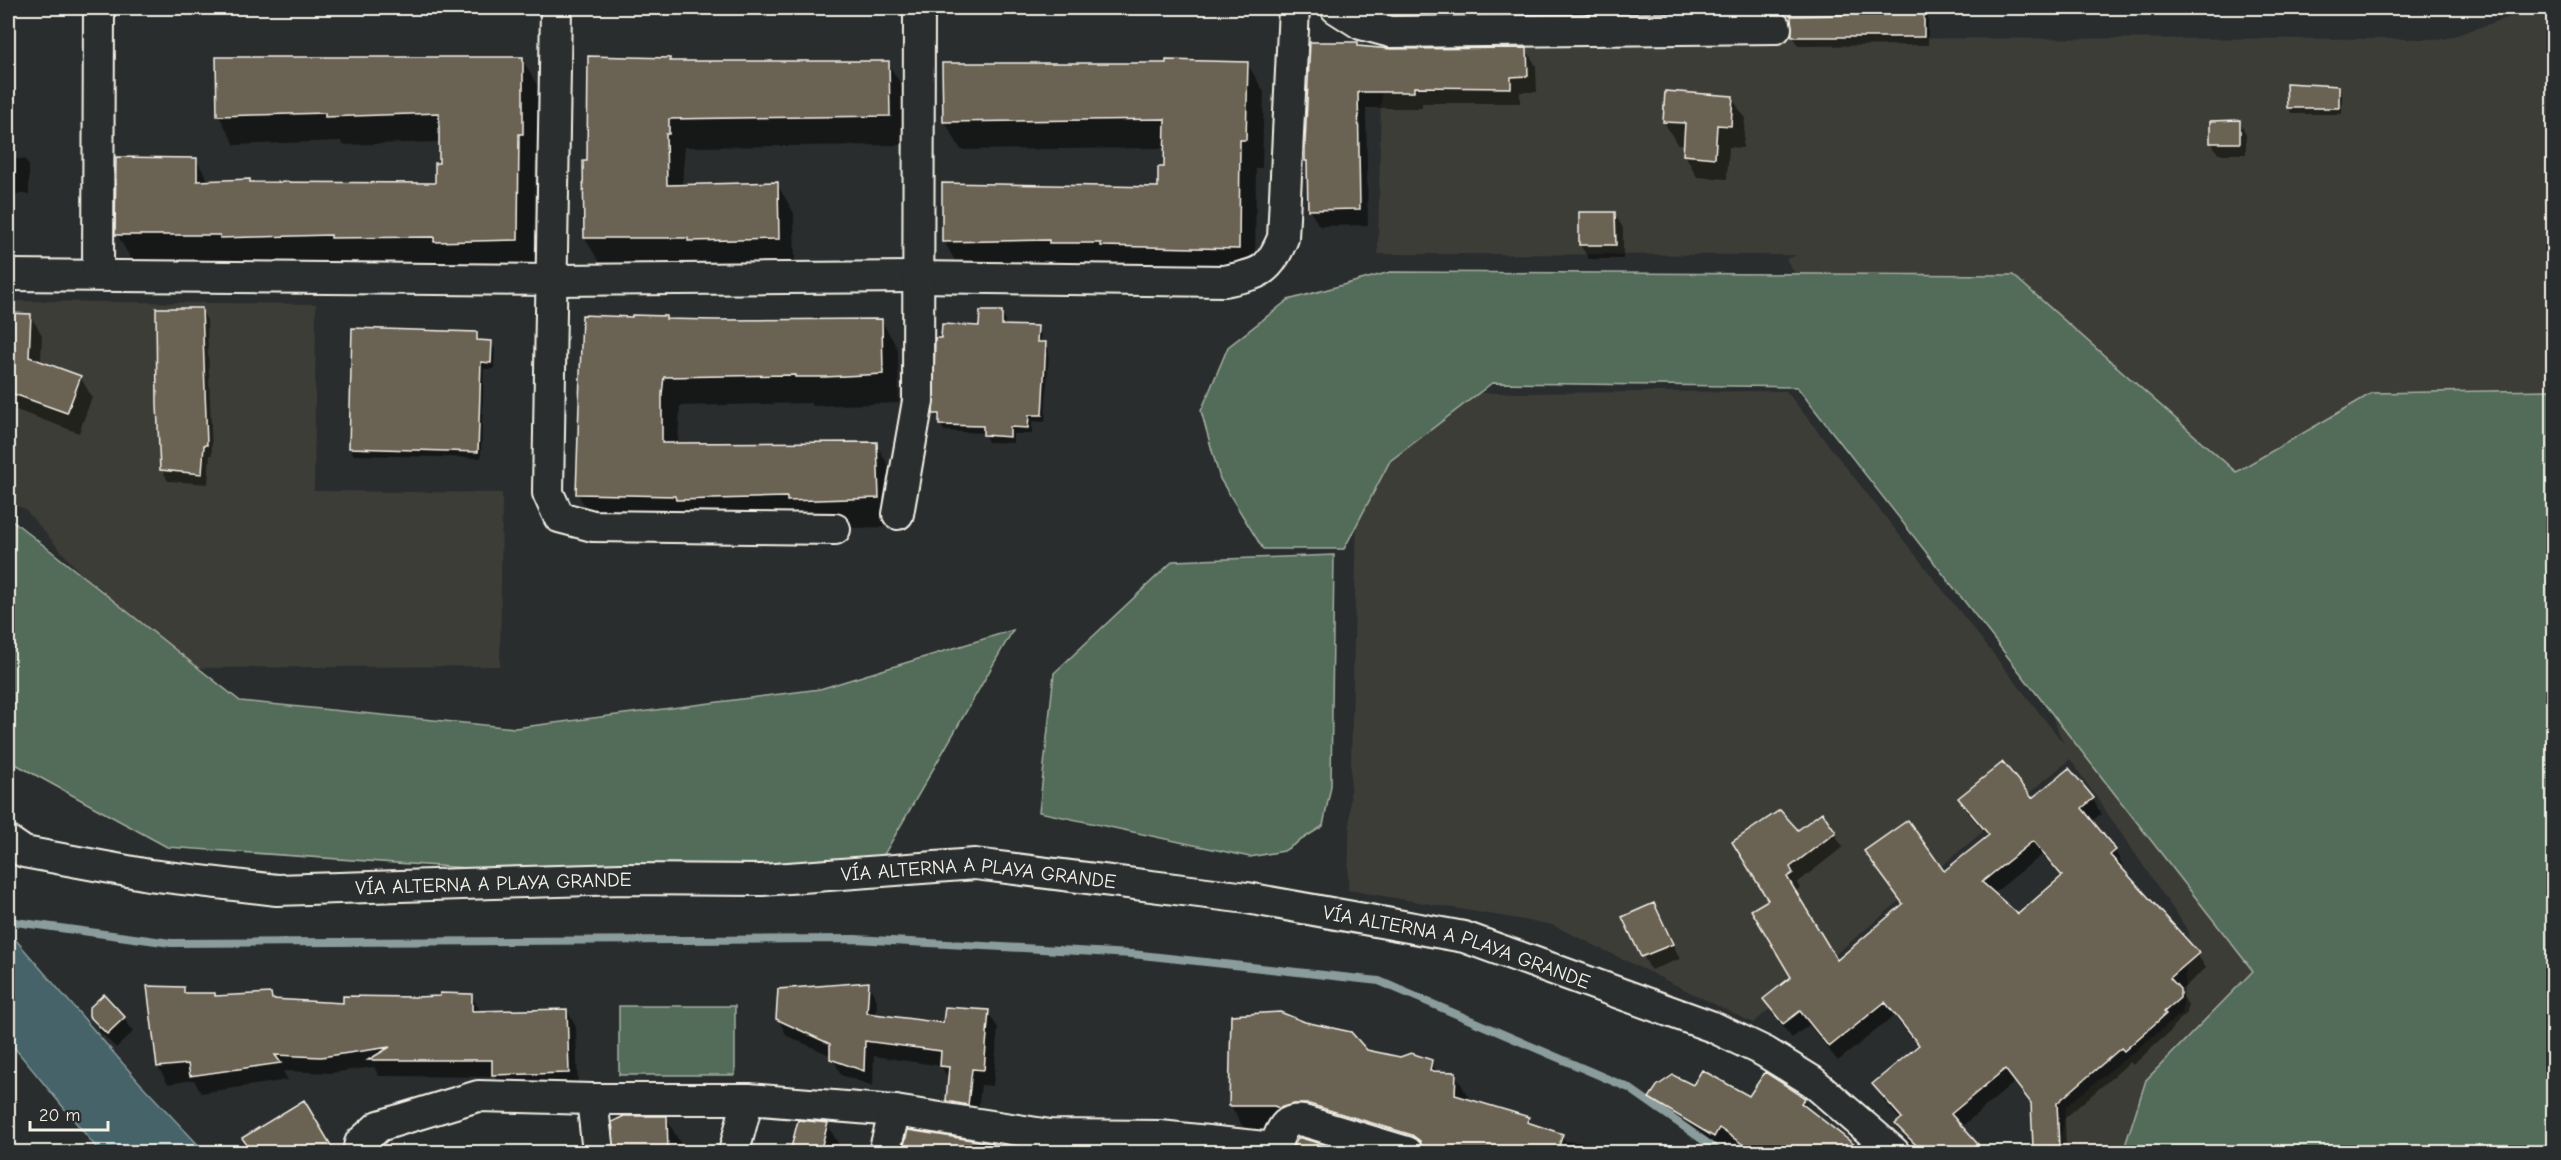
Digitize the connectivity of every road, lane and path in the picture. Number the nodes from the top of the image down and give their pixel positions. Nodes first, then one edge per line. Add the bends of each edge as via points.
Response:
1 (99, 8) edge
2 (556, 8) edge
3 (919, 8) edge
4 (1294, 8) edge
5 (1336, 8) edge
6 (1652, 18) edge
7 (1776, 28) dead end
8 (8, 274) edge
9 (98, 275) junction
10 (916, 277) junction
11 (553, 280) junction
12 (898, 514) dead end
13 (835, 529) dead end
14 (8, 842) edge
15 (748, 1099) junction
16 (592, 1100) junction
17 (895, 1111) junction
18 (1160, 1144) edge
19 (1049, 1147) edge
20 (1275, 1150) edge
21 (358, 1152) edge
22 (598, 1152) edge
23 (734, 1152) edge
24 (884, 1152) edge
25 (1407, 1152) edge
26 (1894, 1152) edge

1 - 9 street
2 - 11 street
3 - 10 street
4 - 10 street via 1283,238 1273,261 1254,274 1225,281
5 - 6 street via 1361,24 1391,32
6 - 7 street
8 - 9 street
9 - 11 street
10 - 11 street
10 - 12 street via 918,402
11 - 13 street via 548,493 559,517 593,526
14 - 26 street, VÍA ALTERNA A PLAYA GRANDE via 24,852 149,875 277,890 622,879 762,880 975,864 1247,897 1464,936 1713,1027 1765,1052 1812,1082
15 - 16 street
15 - 17 street
15 - 23 street
16 - 21 street via 478,1096 380,1126 360,1143
16 - 22 street
17 - 19 street
17 - 24 street
18 - 19 street
18 - 20 street
20 - 25 street via 1285,1124 1293,1120

